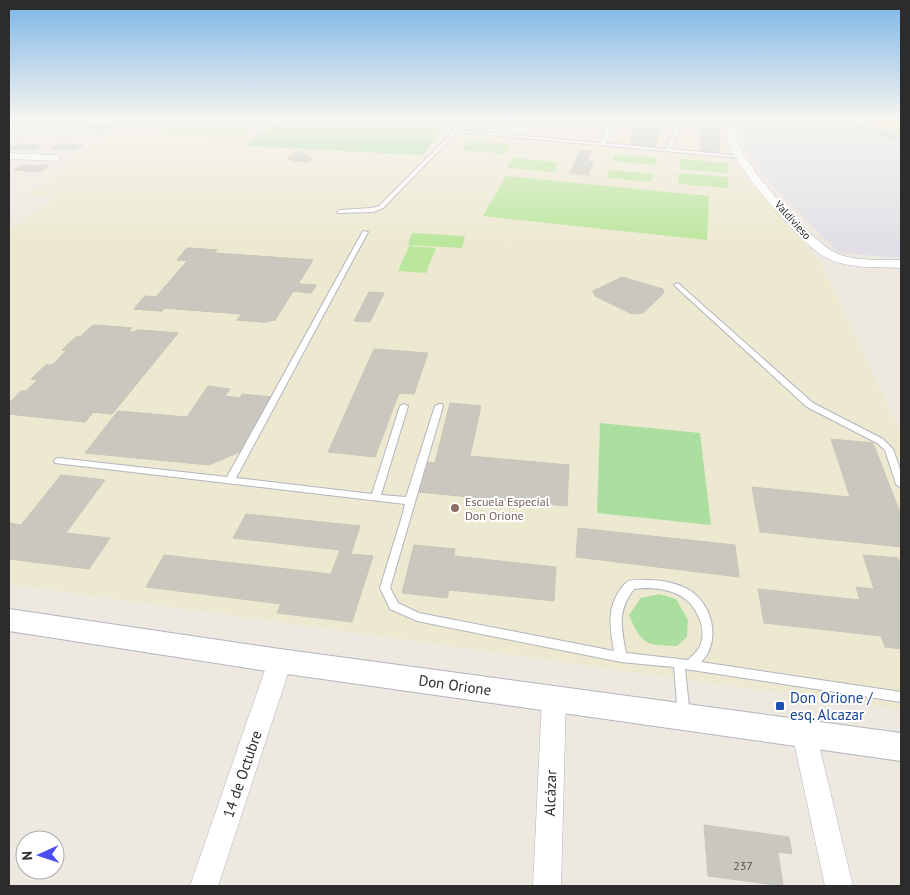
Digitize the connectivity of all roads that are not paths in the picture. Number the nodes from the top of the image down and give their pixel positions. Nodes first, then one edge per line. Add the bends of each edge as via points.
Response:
1 (428, 160) edge
2 (743, 160) edge
3 (340, 212) dead end
4 (366, 232) dead end
5 (901, 264) edge
6 (677, 285) dead end
7 (404, 406) dead end
8 (439, 406) dead end
9 (58, 461) dead end
10 (230, 481) junction
11 (901, 484) edge
12 (376, 497) junction
13 (410, 501) junction
14 (9, 620) edge
15 (621, 657) junction
16 (280, 661) junction
17 (685, 664) junction
18 (901, 697) edge
19 (554, 699) junction
20 (684, 717) junction
21 (804, 733) junction
22 (901, 747) edge
23 (204, 886) edge
24 (547, 886) edge
25 (839, 886) edge

1 - 3 lane via 381,207
2 - 5 street, Valdivieso via 762,186 822,251 843,259
4 - 10 lane
6 - 11 lane via 810,405 880,441 889,449
7 - 12 lane
8 - 13 lane
9 - 10 lane
10 - 12 lane
12 - 13 lane
13 - 15 lane via 385,588 394,606 416,617
14 - 16 street, Don Orione
15 - 17 lane
15 - 17 lane via 615,618 619,598 631,585 652,583 683,591 698,604 709,630 704,651
16 - 19 street, Don Orione
16 - 23 street, 14 de Octubre
17 - 18 lane
17 - 20 lane
19 - 20 street, Don Orione
19 - 24 street, Alcázar
20 - 21 street, Don Orione
21 - 22 street, Don Orione
21 - 25 street

